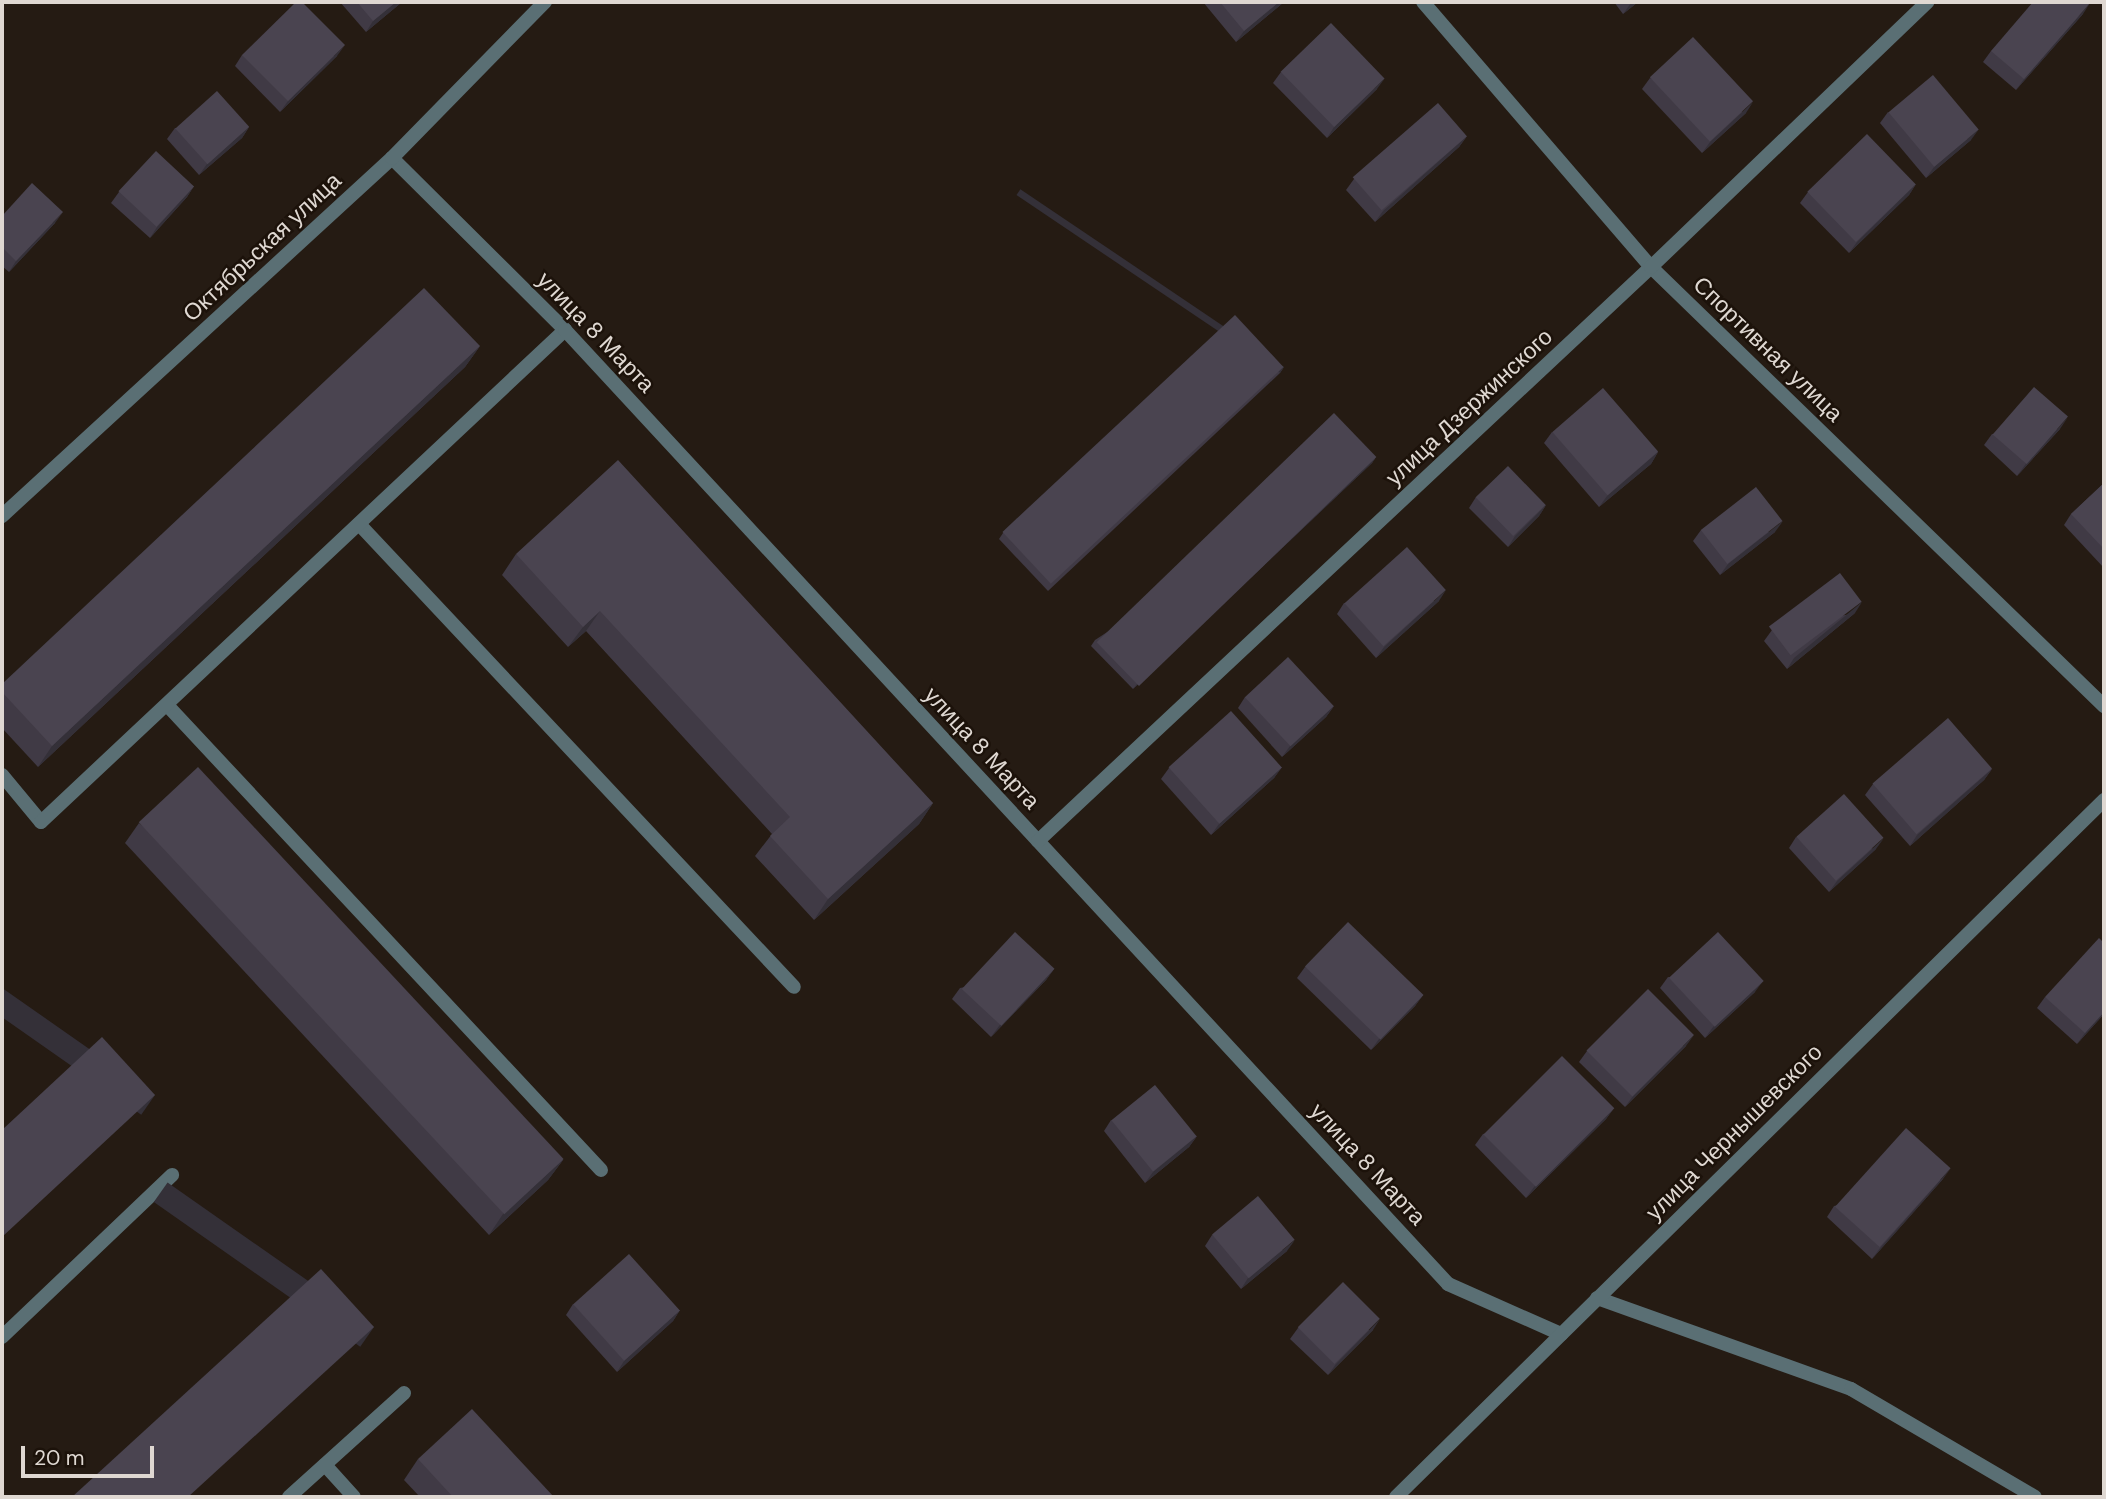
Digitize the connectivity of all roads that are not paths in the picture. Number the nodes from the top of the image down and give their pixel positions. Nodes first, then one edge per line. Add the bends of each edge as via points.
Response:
1 (545, 2) edge
2 (1423, 2) edge
3 (1927, 2) edge
4 (392, 158) junction
5 (1651, 267) junction
6 (565, 330) junction
7 (2, 516) edge
8 (359, 524) junction
9 (167, 705) junction
10 (2104, 706) edge
11 (2, 775) edge
12 (2104, 800) edge
13 (1038, 841) junction
14 (794, 988) dead end
15 (601, 1170) dead end
16 (172, 1175) dead end
17 (1597, 1298) junction
18 (1561, 1334) junction
19 (2, 1337) edge
20 (404, 1392) dead end
21 (325, 1465) junction
22 (289, 1497) edge
23 (354, 1497) edge
24 (1396, 1497) edge
25 (2035, 1497) edge

1 - 4 street, Октябрьская улица
2 - 5 street, Спортивная улица
3 - 5 street, улица Дзержинского
4 - 6 street, улица 8 Марта
4 - 7 street, Октябрьская улица
5 - 10 street, Спортивная улица
5 - 13 street, улица Дзержинского
6 - 8 street
6 - 13 street, улица 8 Марта
8 - 9 street
8 - 14 street
9 - 11 street via 41,822
9 - 15 street
12 - 17 street, улица Чернышевского
13 - 18 street, улица 8 Марта via 1448,1284
16 - 19 street
17 - 18 street, улица Чернышевского
17 - 25 street via 1851,1390
18 - 24 street, улица Чернышевского
20 - 21 street
21 - 22 street
21 - 23 street

